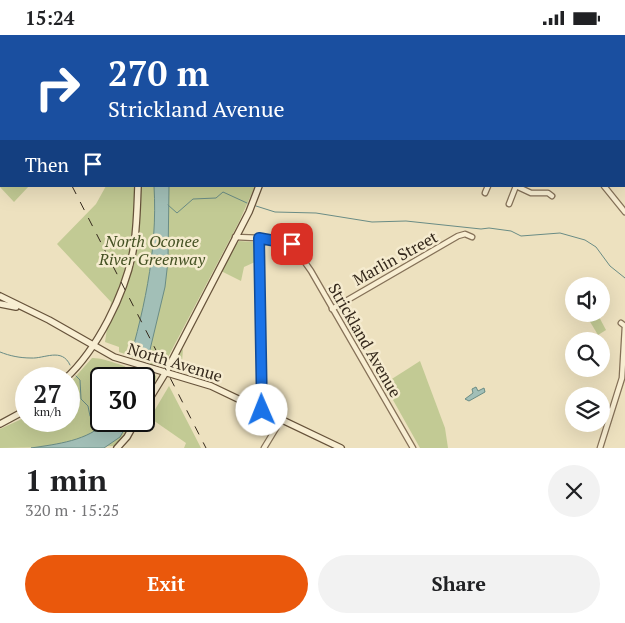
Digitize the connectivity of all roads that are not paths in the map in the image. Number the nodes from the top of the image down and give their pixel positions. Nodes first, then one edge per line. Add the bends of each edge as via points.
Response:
1 (138, 187) edge
2 (259, 187) edge
3 (488, 187) edge
4 (516, 187) edge
5 (518, 187) edge
6 (605, 187) edge
7 (485, 193) dead end
8 (552, 196) dead end
9 (509, 204) dead end
10 (625, 212) edge
11 (235, 237) junction
12 (472, 237) dead end
13 (259, 238) junction
14 (0, 296) edge
15 (0, 304) edge
16 (332, 309) junction
17 (30, 311) junction
18 (621, 323) dead end
19 (92, 347) junction
20 (75, 367) edge
21 (166, 372) junction
22 (623, 378) edge
23 (155, 390) edge
24 (262, 410) junction
25 (15, 416) edge
26 (281, 420) junction
27 (0, 424) edge
28 (130, 432) edge
29 (117, 448) edge
30 (264, 448) edge
31 (341, 448) edge
32 (413, 448) edge
33 (600, 448) edge

1 - 19 main road via 134,250 127,277
2 - 11 main road
3 - 7 street
4 - 9 street
5 - 8 street
6 - 10 street
11 - 13 street, Strickland Avenue
11 - 21 main road
12 - 16 street, Marlin Street via 458,236
13 - 16 street, Strickland Avenue via 292,244
13 - 24 street
14 - 17 main road, North Avenue
15 - 17 main road, North Avenue
16 - 32 street, Strickland Avenue
17 - 19 main road, North Avenue
18 - 22 street via 625,326
19 - 20 main road
19 - 21 main road, North Avenue
21 - 23 main road
21 - 24 main road, North Avenue via 211,386
22 - 33 street
24 - 26 main road, North Avenue
25 - 27 main road
26 - 30 street
26 - 31 main road, North Avenue
28 - 29 main road

